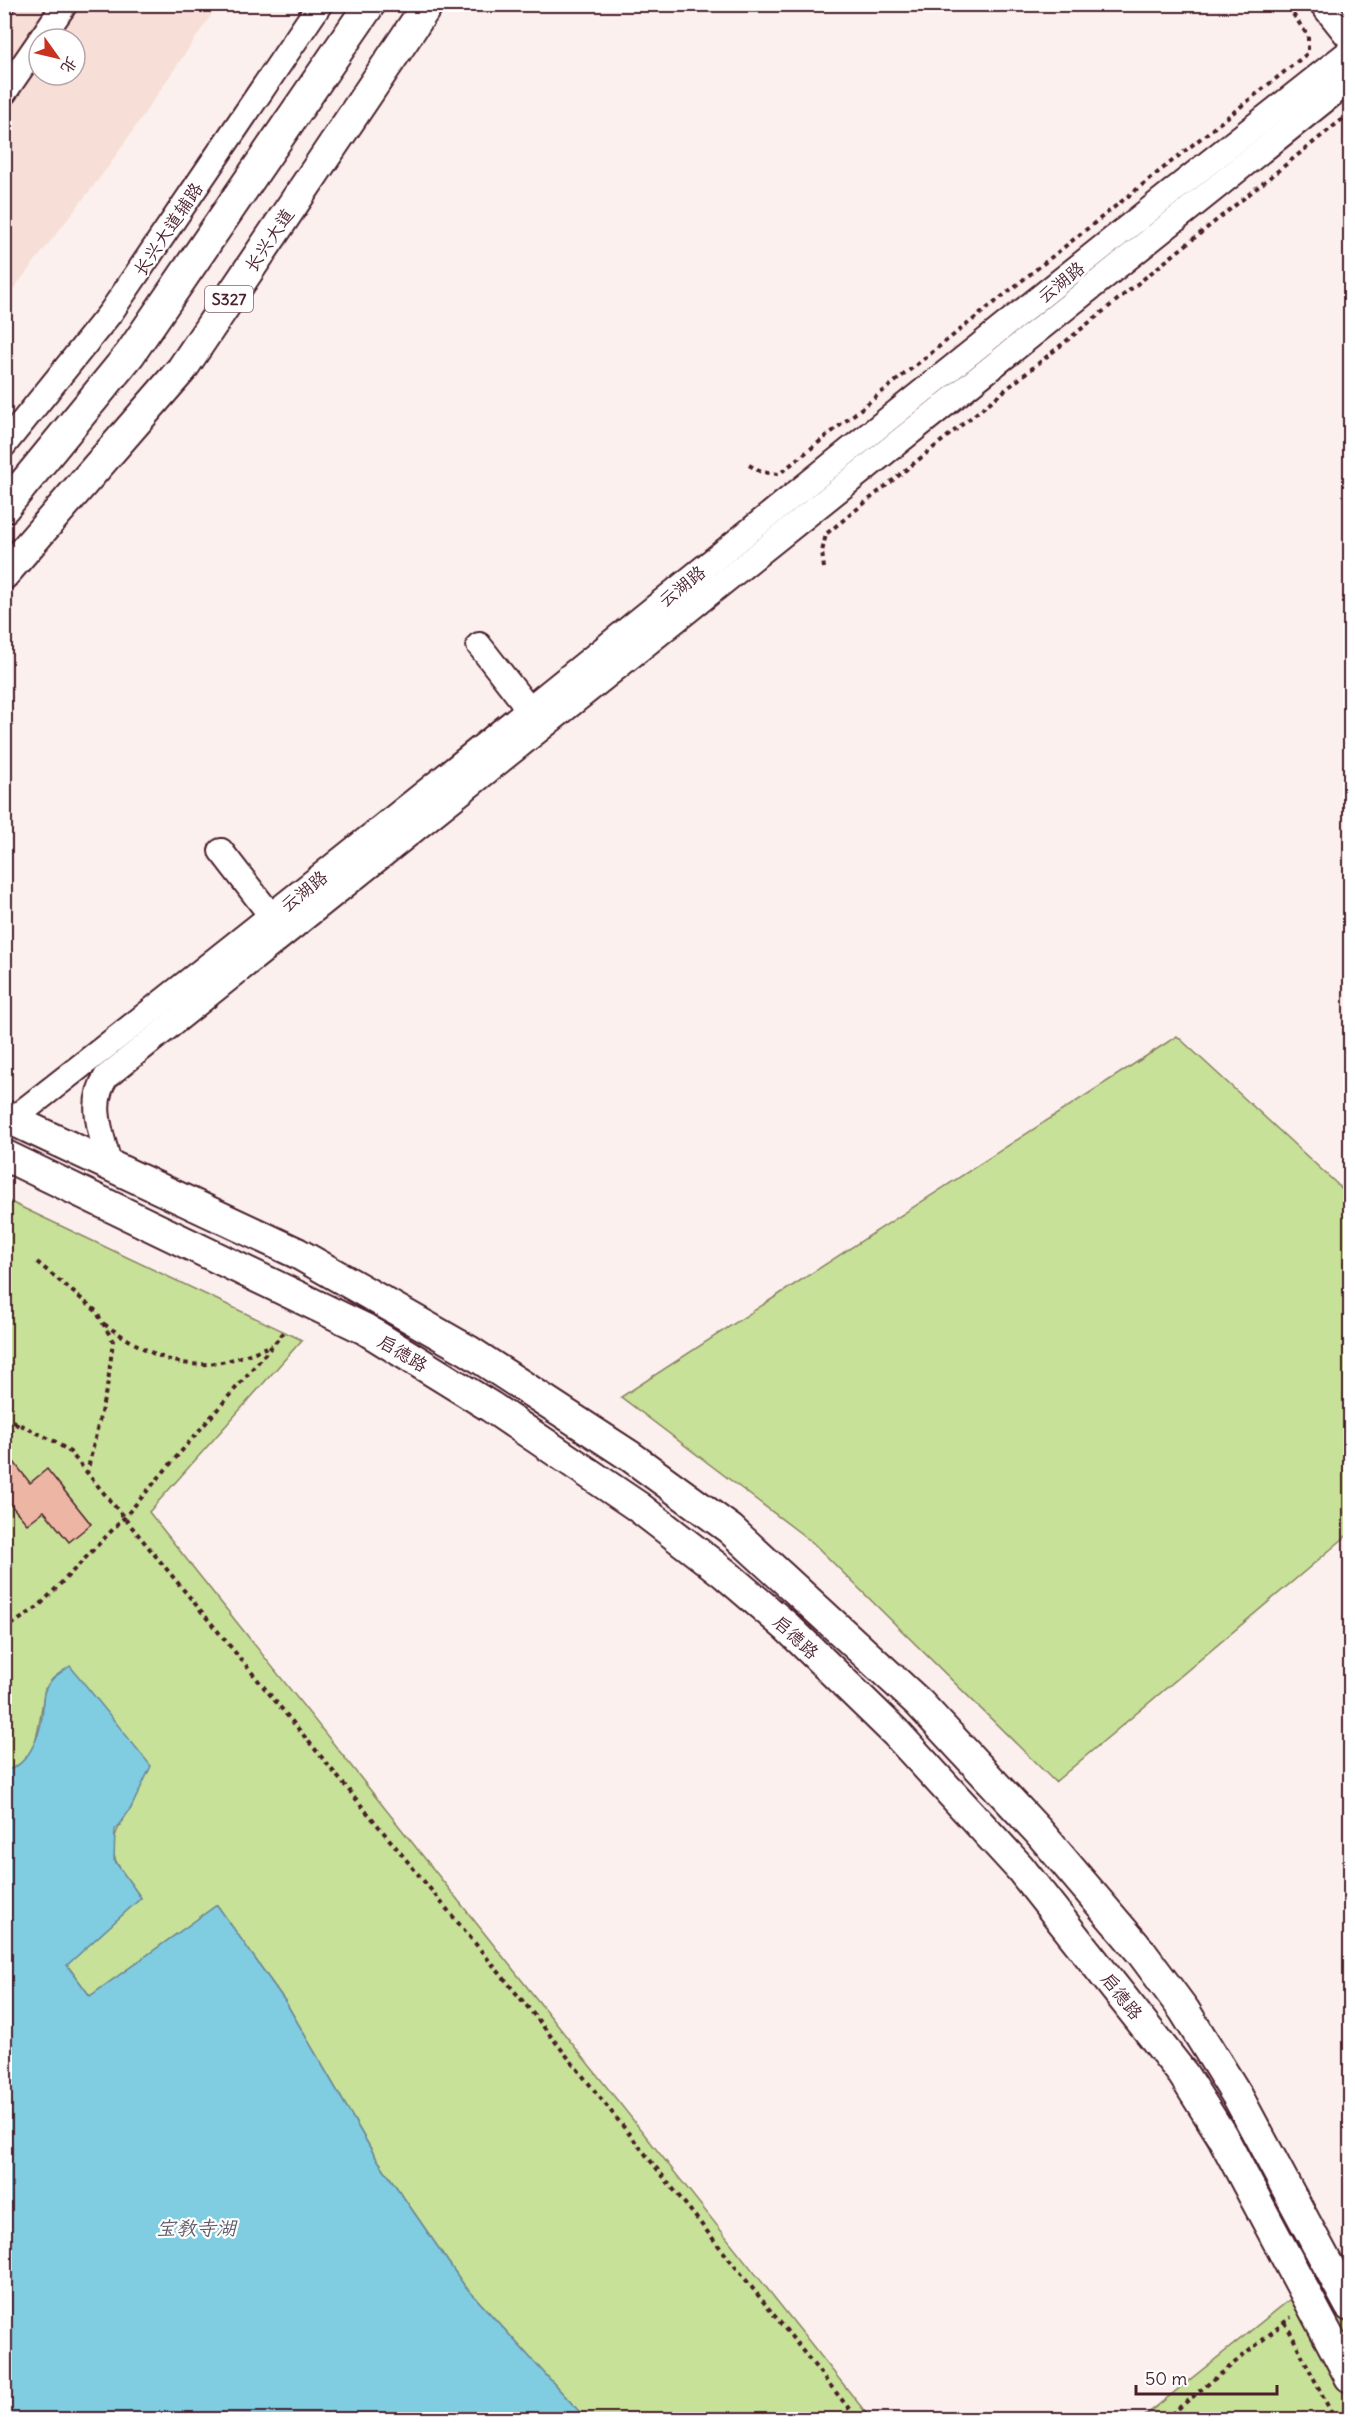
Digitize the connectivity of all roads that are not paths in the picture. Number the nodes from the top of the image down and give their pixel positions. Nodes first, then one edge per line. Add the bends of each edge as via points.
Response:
1 (65, 4) edge
2 (320, 4) edge
3 (370, 4) edge
4 (428, 4) edge
5 (1322, 4) edge
6 (49, 27) edge
7 (1350, 39) edge
8 (1350, 51) edge
9 (27, 60) edge
10 (1350, 80) edge
11 (4, 93) edge
12 (4, 446) edge
13 (4, 508) edge
14 (4, 574) edge
15 (479, 645) dead end
16 (530, 709) junction
17 (221, 851) dead end
18 (272, 917) junction
19 (8, 1118) edge
20 (4, 1155) edge
21 (109, 1164) junction
22 (1242, 2105) junction
23 (1213, 2122) junction
24 (1350, 2306) edge
25 (1349, 2370) edge

1 - 6 street
2 - 12 street, 长兴大道辅路 via 111,312
3 - 13 main road, S327 via 130,354
4 - 14 main road, 长兴大道 / S327 via 182,369
5 - 7 street
8 - 16 street, 云湖路
9 - 11 street
10 - 21 street, 云湖路 via 106,1077 96,1105
15 - 16 street
16 - 18 street, 云湖路
17 - 18 street
18 - 19 street, 云湖路
19 - 21 main road, 启德路
20 - 23 main road, 启德路 via 365,1329 491,1407 636,1506 724,1573 787,1627 896,1733 1020,1868 1183,2074
21 - 22 main road, 启德路 via 297,1253 469,1351 630,1456 730,1529 919,1703 1039,1832 1141,1952 1184,2010
22 - 23 main road
22 - 24 main road, 启德路
23 - 25 main road, 启德路

